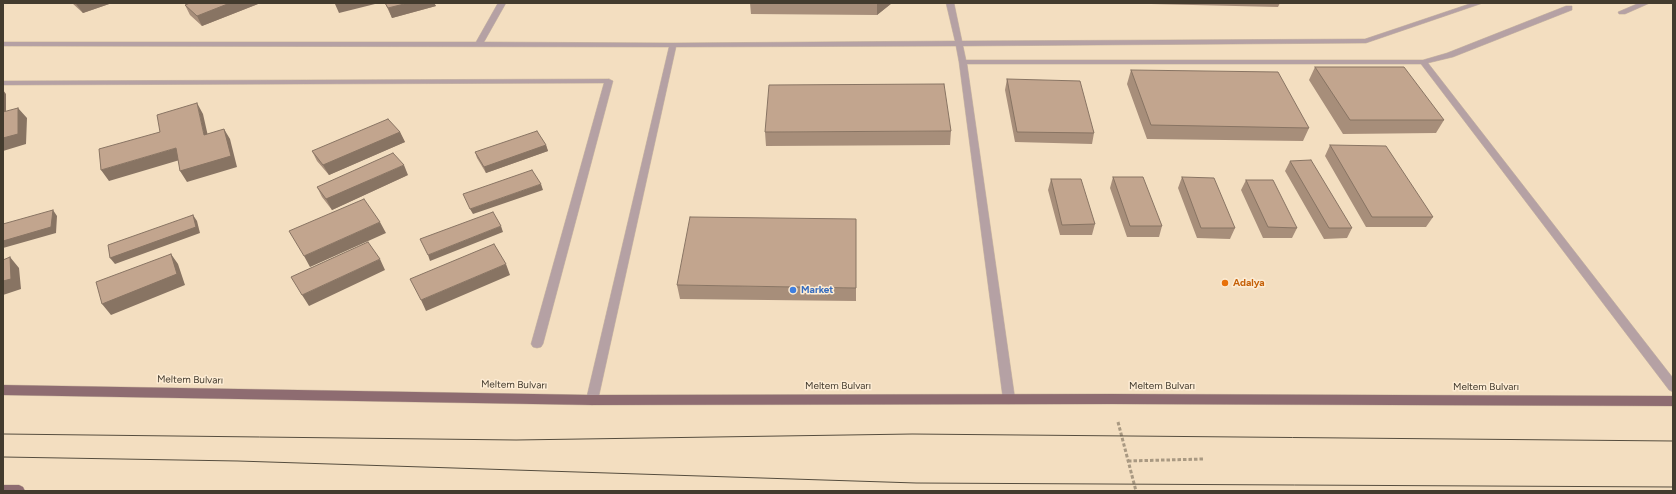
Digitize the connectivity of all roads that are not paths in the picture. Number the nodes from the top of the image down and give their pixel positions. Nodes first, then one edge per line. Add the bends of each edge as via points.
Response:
1 (502, 3) edge
2 (950, 3) edge
3 (1479, 3) edge
4 (1646, 3) edge
5 (1569, 8) dead end
6 (1622, 12) dead end
7 (3, 44) edge
8 (479, 44) junction
9 (673, 45) junction
10 (959, 45) junction
11 (962, 62) junction
12 (1423, 62) junction
13 (3, 83) edge
14 (537, 344) dead end
15 (1673, 387) edge
16 (3, 390) edge
17 (1009, 399) junction
18 (592, 400) junction
19 (1673, 401) edge
20 (3, 491) edge
21 (19, 491) edge

1 - 8 street
2 - 10 street
3 - 10 street via 1366,41
4 - 6 street
5 - 12 street
7 - 8 street
8 - 9 street
9 - 10 street
9 - 18 street
10 - 11 street
11 - 12 street
11 - 17 street
12 - 15 street
13 - 14 street via 609,81
16 - 18 main road, Meltem Bulvarı
17 - 18 main road, Meltem Bulvarı
17 - 19 main road, Meltem Bulvarı
20 - 21 main road

